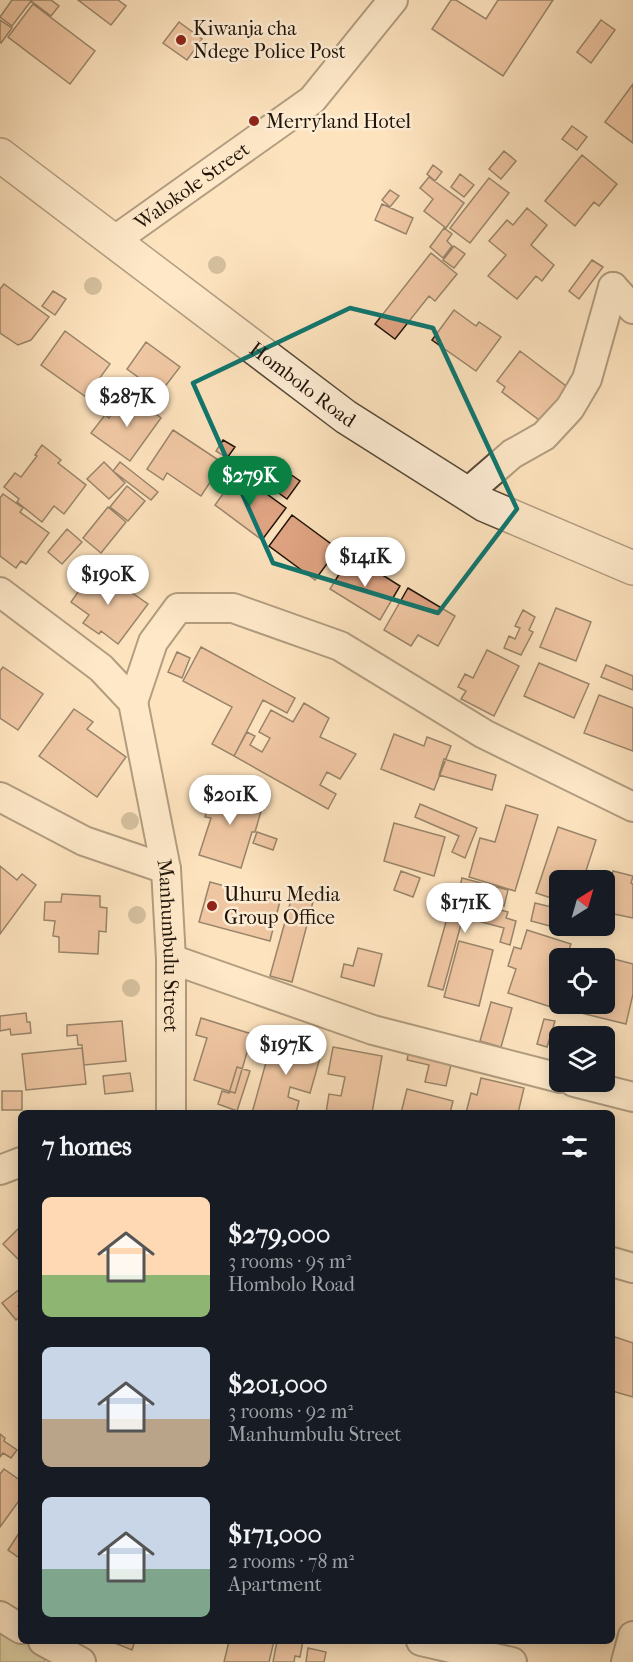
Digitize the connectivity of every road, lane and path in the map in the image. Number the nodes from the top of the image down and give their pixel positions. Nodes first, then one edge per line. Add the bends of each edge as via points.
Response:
1 (393, 0) edge
2 (0, 155) edge
3 (115, 240) junction
4 (633, 309) edge
5 (467, 493) junction
6 (633, 568) edge
7 (0, 592) edge
8 (133, 702) junction
9 (0, 797) edge
10 (633, 807) edge
11 (166, 869) junction
12 (171, 959) junction
13 (549, 1075) edge
14 (615, 1092) edge
15 (633, 1096) edge
16 (171, 1110) edge
17 (18, 1163) edge
18 (0, 1170) edge
19 (615, 1263) edge
20 (633, 1268) edge
21 (0, 1616) edge
22 (18, 1627) edge
23 (633, 1636) edge
24 (48, 1644) edge
25 (434, 1644) edge
26 (81, 1662) edge
27 (512, 1662) edge
28 (626, 1662) edge

1 - 3 street, Walokole Street via 312,100
2 - 3 street, Hombolo Road
3 - 5 street, Hombolo Road via 346,417
4 - 5 street via 613,287 587,379 570,408 544,436 512,454
5 - 6 street, Hombolo Road via 485,505
7 - 8 street via 101,668
8 - 10 street via 153,642 178,608 233,608 340,646 484,734
8 - 11 street, Manhumbulu Street
9 - 11 street via 84,841
11 - 12 street, Manhumbulu Street
12 - 13 street via 373,1030
12 - 16 street, Manhumbulu Street
14 - 15 street
17 - 18 street
19 - 20 street
21 - 22 street
23 - 28 street
24 - 26 street
25 - 27 street

